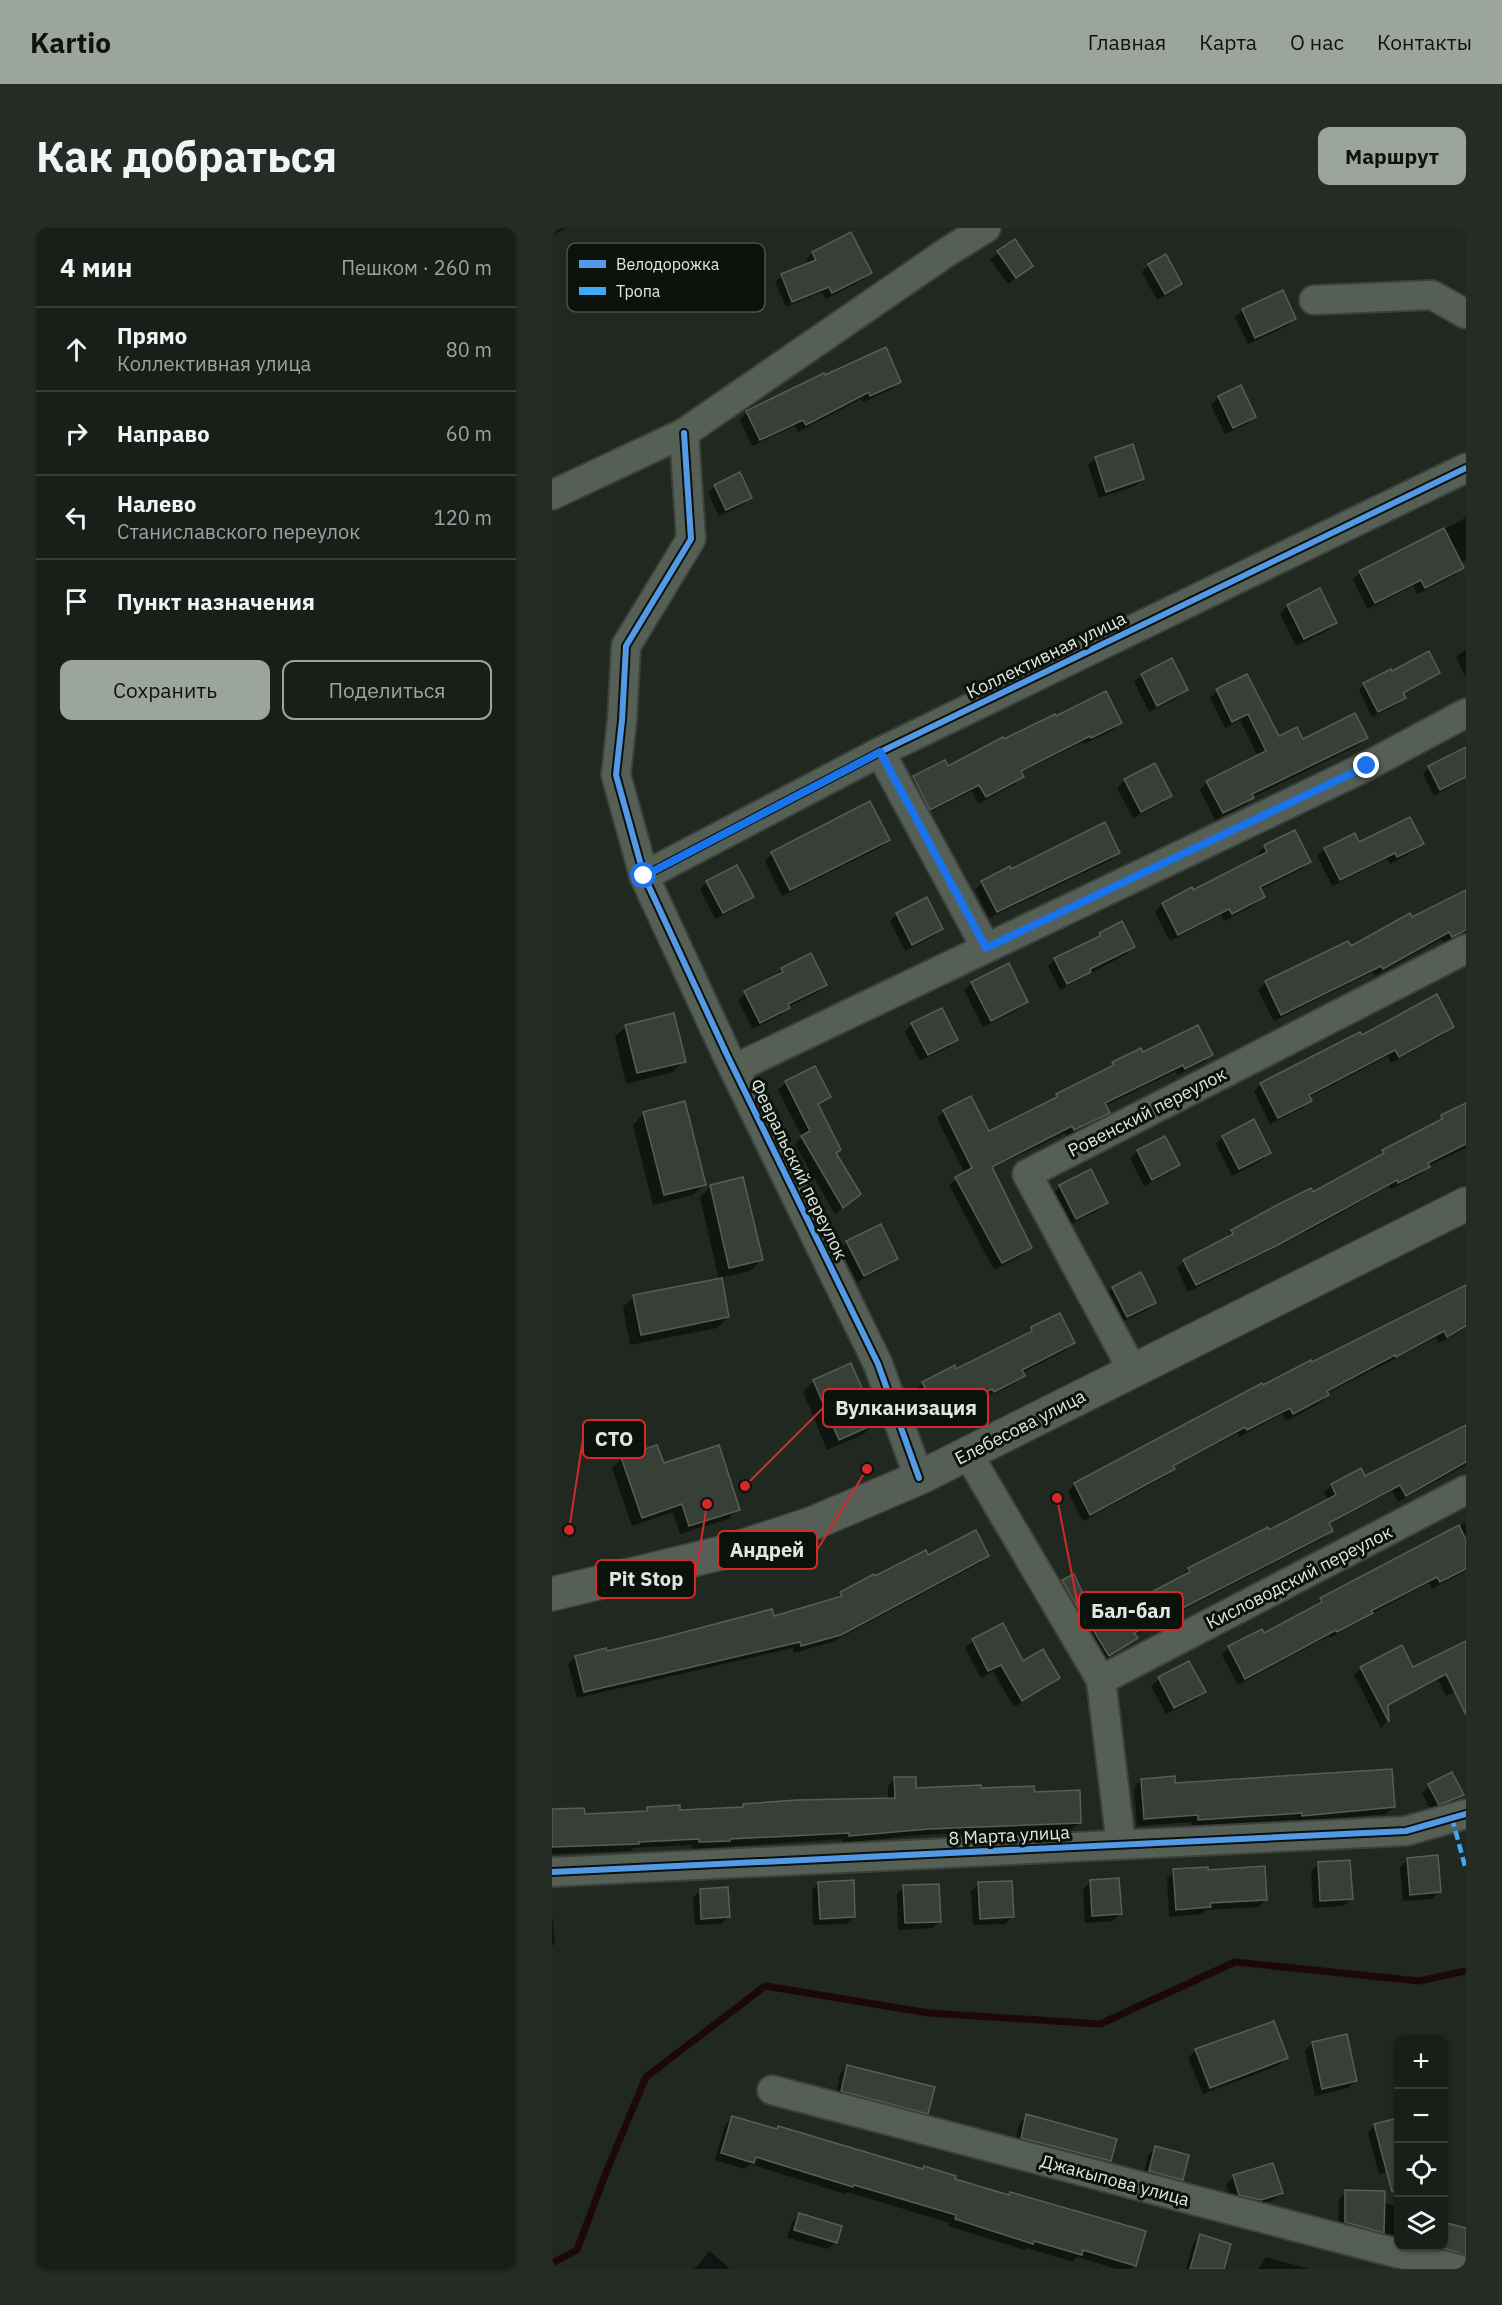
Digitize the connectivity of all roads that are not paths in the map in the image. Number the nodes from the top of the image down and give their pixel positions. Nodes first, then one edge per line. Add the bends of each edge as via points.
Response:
1 (986, 228) edge
2 (1314, 300) dead end
3 (1466, 314) edge
4 (684, 433) junction
5 (1466, 468) edge
6 (552, 495) edge
7 (1466, 713) edge
8 (880, 752) junction
9 (644, 876) junction
10 (986, 948) junction
11 (1466, 949) edge
12 (734, 1069) junction
13 (1466, 1204) edge
14 (1133, 1371) junction
15 (968, 1454) junction
16 (919, 1478) junction
17 (1466, 1490) edge
18 (552, 1594) edge
19 (1101, 1680) junction
20 (1466, 1814) edge
21 (1121, 1844) junction
22 (552, 1872) edge
23 (772, 2090) dead end
24 (1458, 2269) edge

1 - 4 street
2 - 3 street via 1432,295
4 - 6 street
4 - 9 street, Февральский переулок via 691,539 626,646 616,775
5 - 8 street, Коллективная улица
7 - 10 street via 1367,766
8 - 9 street, Коллективная улица
8 - 10 street
9 - 12 street, Февральский переулок
10 - 12 street
11 - 14 street, Ровенский переулок via 1027,1174
12 - 16 street, Февральский переулок via 878,1364
13 - 14 main road, Елебесова улица
14 - 15 main road, Елебесова улица
15 - 16 main road, Елебесова улица
15 - 19 street
16 - 18 main road, Елебесова улица via 811,1524 725,1552
17 - 19 street, Кисловодский переулок
19 - 21 street
20 - 21 street, 8 Марта улица via 1406,1831
21 - 22 street, 8 Марта улица
23 - 24 street, Джакыпова улица

